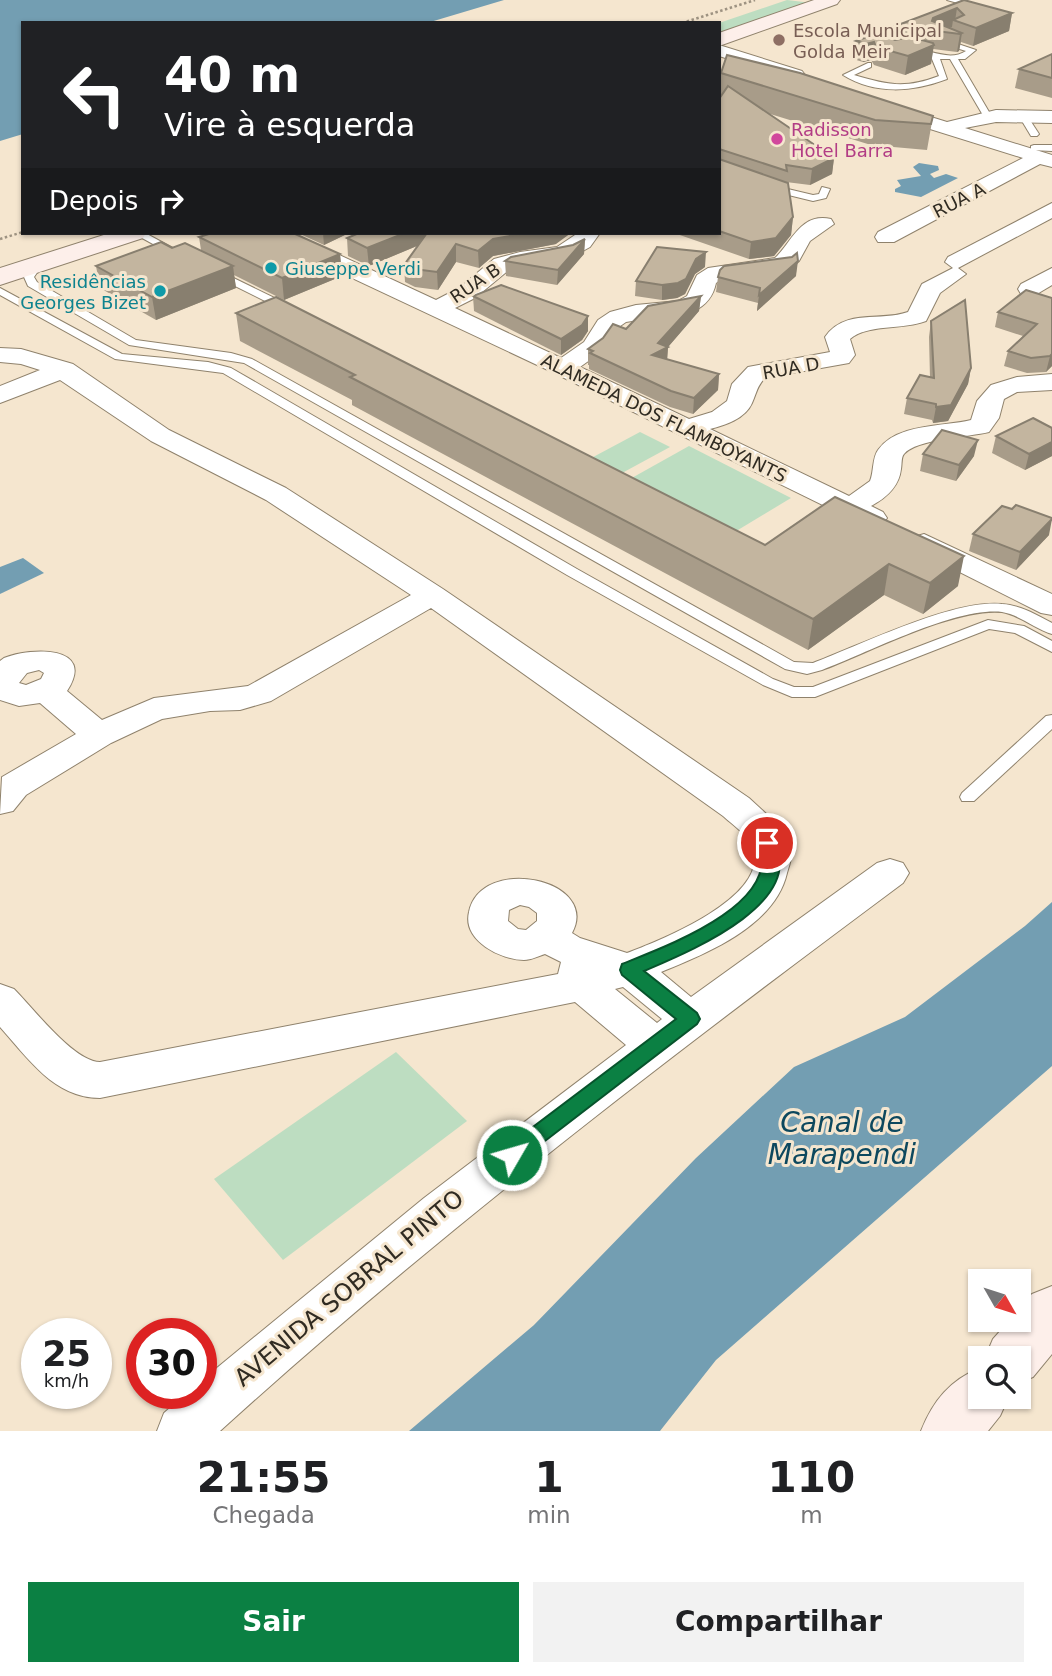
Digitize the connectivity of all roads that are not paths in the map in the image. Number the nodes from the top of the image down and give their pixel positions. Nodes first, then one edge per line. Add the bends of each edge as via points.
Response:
1 (831, 0) edge
2 (951, 0) edge
3 (988, 10) edge
4 (945, 34) edge
5 (721, 39) edge
6 (902, 50) edge
7 (721, 51) edge
8 (935, 57) junction
9 (958, 57) junction
10 (721, 58) edge
11 (868, 65) edge
12 (721, 66) edge
13 (810, 86) junction
14 (835, 87) edge
15 (1023, 116) junction
16 (1052, 117) edge
17 (986, 126) junction
18 (1043, 151) edge
19 (1052, 169) edge
20 (766, 186) edge
21 (825, 189) dead end
22 (1052, 209) edge
23 (823, 224) dead end
24 (93, 235) edge
25 (129, 235) edge
26 (281, 235) edge
27 (588, 235) edge
28 (886, 237) dead end
29 (183, 261) edge
30 (1052, 275) edge
31 (37, 276) junction
32 (219, 286) edge
33 (7, 287) edge
34 (1029, 289) edge
35 (0, 291) edge
36 (436, 308) junction
37 (295, 313) edge
38 (0, 355) edge
39 (561, 367) junction
40 (64, 369) junction
41 (1052, 382) edge
42 (0, 395) edge
43 (684, 428) junction
44 (849, 507) junction
45 (432, 595) junction
46 (1052, 611) edge
47 (1052, 647) edge
48 (46, 691) dead end
49 (1052, 720) edge
50 (99, 735) junction
51 (968, 797) dead end
52 (0, 802) edge
53 (890, 873) dead end
54 (629, 970) junction
55 (582, 985) junction
56 (0, 1000) edge
57 (690, 1019) junction
58 (655, 1045) junction
59 (1052, 1312) edge
60 (1023, 1346) edge
61 (969, 1409) edge
62 (182, 1431) edge
63 (950, 1431) edge

1 - 5 main road
2 - 3 lane
4 - 9 lane via 935,38 972,51
6 - 8 lane
7 - 13 street
8 - 9 lane
8 - 11 lane via 944,77 916,89 895,89 847,75
9 - 17 lane
10 - 13 street
12 - 13 street
14 - 17 street via 955,124
15 - 16 street
15 - 17 street
15 - 18 lane
17 - 18 street
17 - 18 street via 875,110
18 - 19 street
18 - 28 street, RUA A
20 - 21 lane via 813,198 823,196
22 - 43 street, RUA D via 955,268 930,289 918,317 846,329 837,337 840,358 757,372 745,384 739,404 729,412
23 - 39 street via 801,237 782,264 716,273 705,280 702,294 690,305 612,320 596,343
24 - 25 main road
25 - 29 lane
25 - 31 main road
26 - 36 street, ALAMEDA DOS FLAMBOYANTS via 335,252
27 - 36 street, RUA B via 567,252 499,265 472,290
30 - 34 street
31 - 33 main road
31 - 46 lane via 133,343 248,361 790,666 817,667 974,610 1002,608 1026,615
32 - 37 lane via 208,274
33 - 35 lane
33 - 47 lane via 109,353 227,370 572,572 792,692 815,692 988,624 1019,629
36 - 39 street, ALAMEDA DOS FLAMBOYANTS
38 - 40 street via 38,359
39 - 43 street, ALAMEDA DOS FLAMBOYANTS
40 - 42 street
40 - 45 street via 144,427 272,492
41 - 44 street via 1016,384 997,391 980,426 916,438 894,447 882,487
43 - 44 street, ALAMEDA DOS FLAMBOYANTS
44 - 46 street, ALAMEDA DOS FLAMBOYANTS
45 - 50 street via 259,694 166,705
45 - 54 street via 736,807 761,830 773,856 766,882 742,911 701,939
48 - 50 street
49 - 51 lane
50 - 52 street via 15,786
53 - 57 street, AVENIDA SOBRAL PINTO
54 - 55 street
54 - 55 street via 557,942
54 - 57 street
55 - 56 street via 100,1080 84,1080 62,1066
55 - 58 street
57 - 58 street, AVENIDA SOBRAL PINTO
58 - 62 street, AVENIDA SOBRAL PINTO via 298,1327
59 - 60 main road
61 - 63 main road

